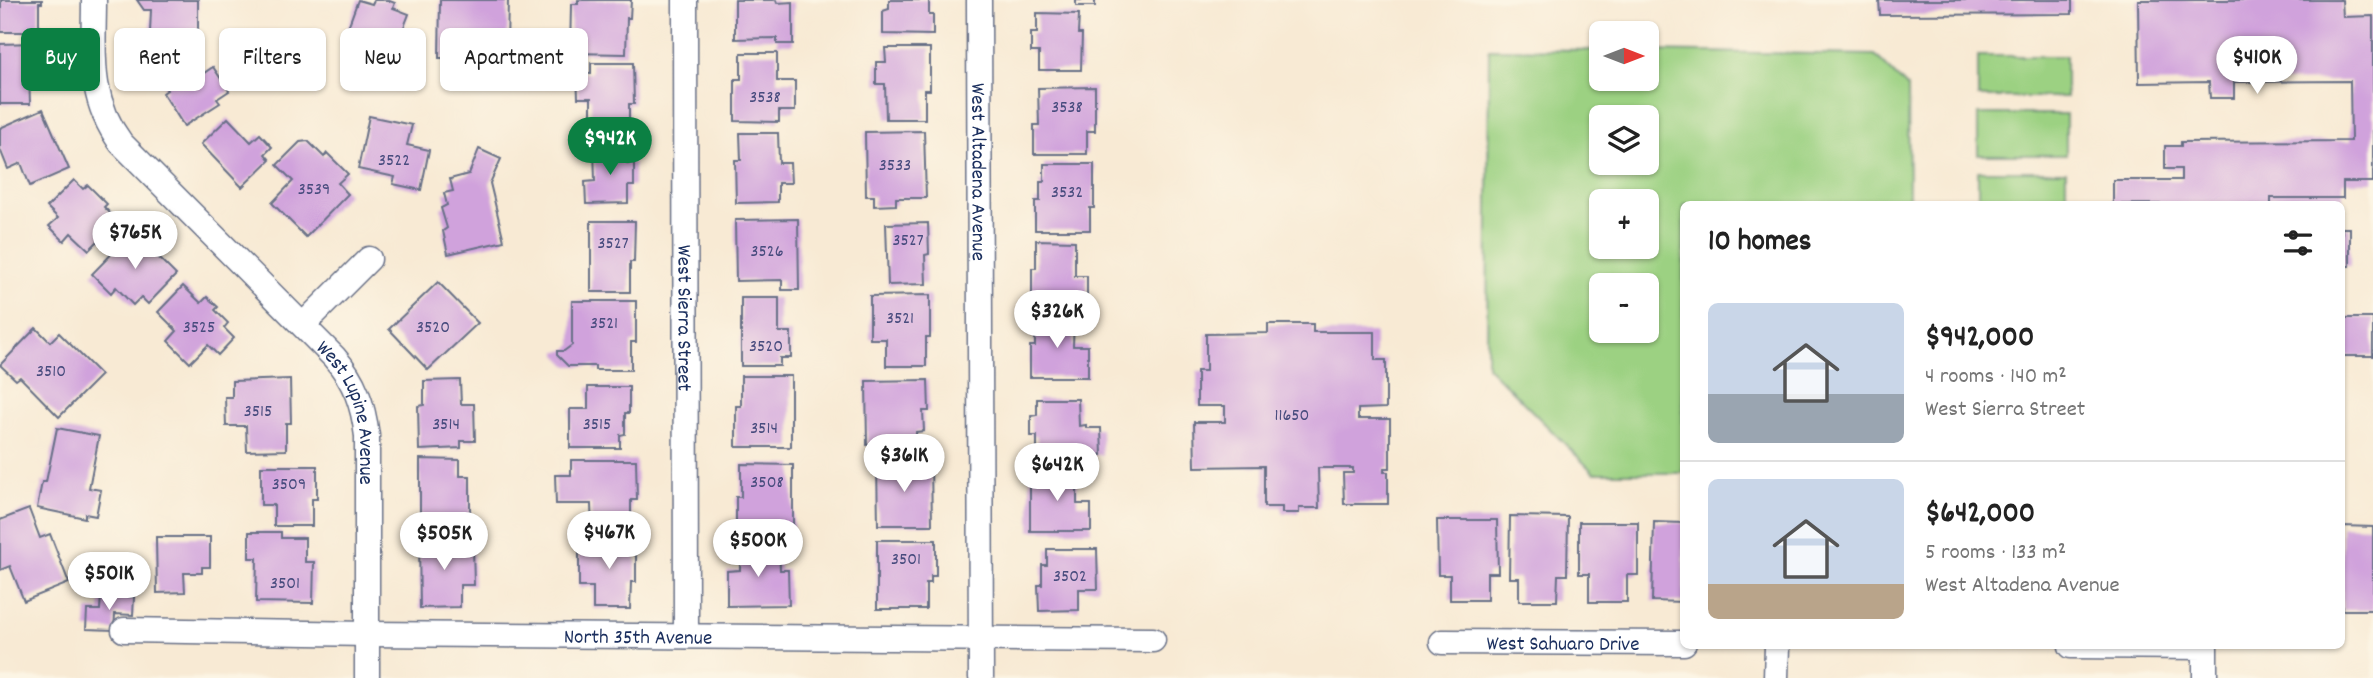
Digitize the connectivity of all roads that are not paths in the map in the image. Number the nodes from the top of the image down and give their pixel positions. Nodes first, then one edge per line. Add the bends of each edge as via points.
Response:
1 (94, 0) edge
2 (685, 0) edge
3 (979, 0) edge
4 (369, 259) dead end
5 (303, 325) junction
6 (124, 630) dead end
7 (368, 634) junction
8 (686, 636) junction
9 (981, 638) junction
10 (1153, 640) dead end
11 (1442, 642) dead end
12 (1680, 643) edge
13 (1777, 649) edge
14 (2205, 649) edge
15 (368, 678) edge
16 (981, 678) edge
17 (1776, 678) edge
18 (2205, 678) edge

1 - 5 street, West Lupine Avenue via 96,89 109,127
2 - 8 street, West Sierra Street
3 - 9 street, West Altadena Avenue
4 - 5 street, West Lupine Avenue
5 - 7 street, West Lupine Avenue via 347,372 365,414
6 - 7 street, North 35th Avenue
7 - 8 street, North 35th Avenue
7 - 15 street, West Lupine Avenue
8 - 9 street, North 35th Avenue
9 - 10 street, North 35th Avenue
9 - 16 street, West Altadena Avenue
11 - 12 street, West Sahuaro Drive
13 - 17 street
14 - 18 street

